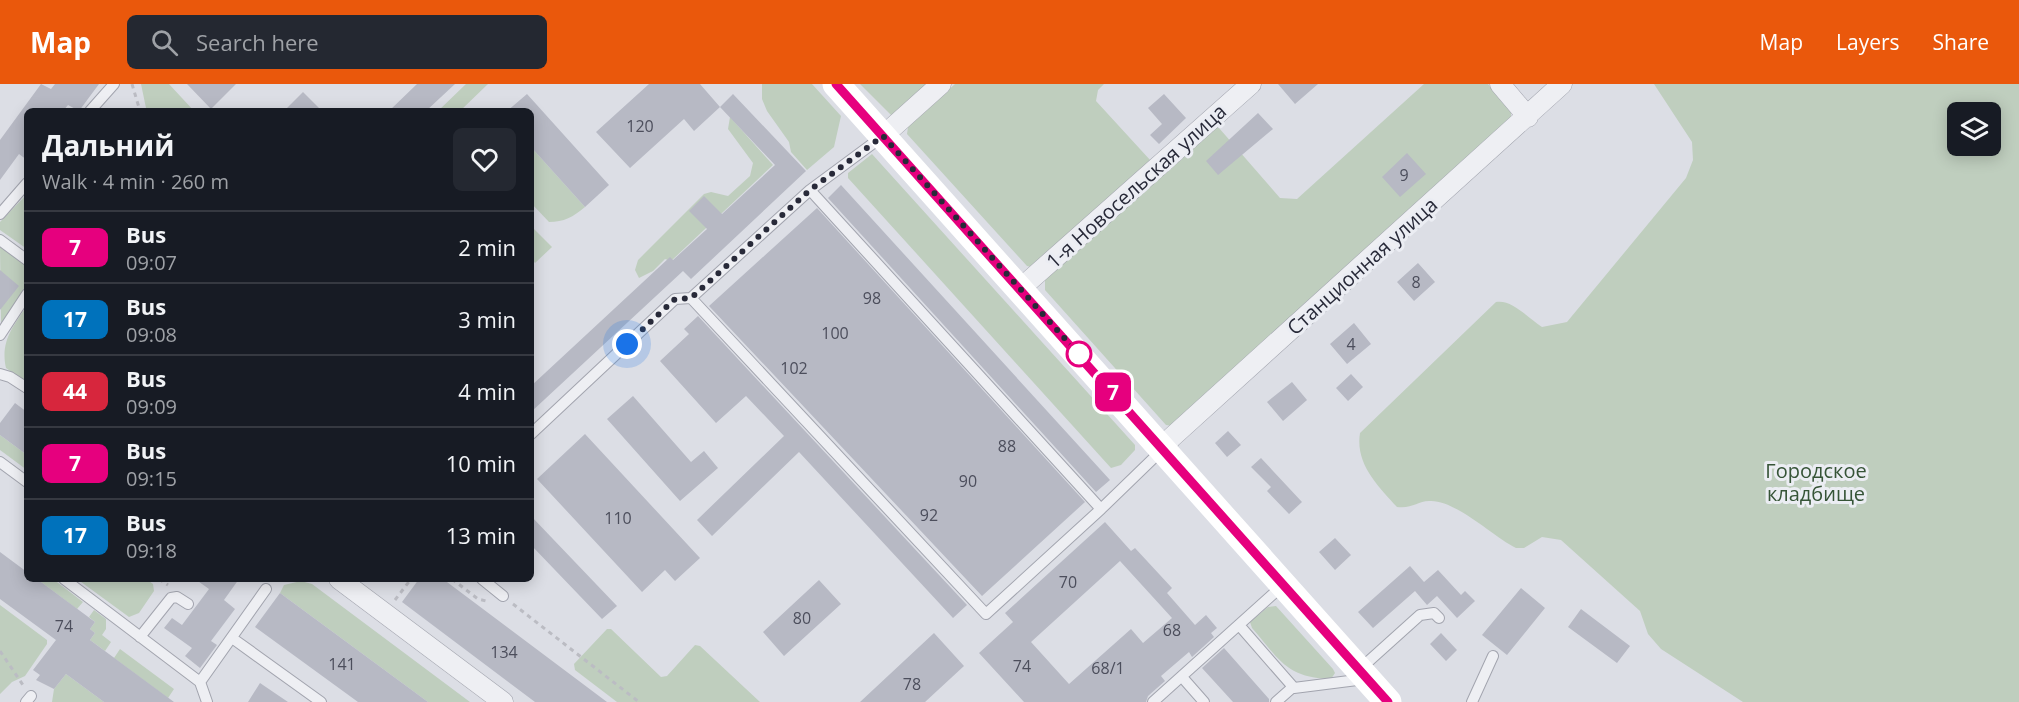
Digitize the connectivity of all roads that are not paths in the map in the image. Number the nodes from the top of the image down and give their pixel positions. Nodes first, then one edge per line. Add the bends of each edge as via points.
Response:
1 (114, 84) edge
2 (836, 84) edge
3 (941, 84) edge
4 (1251, 84) edge
5 (1500, 84) edge
6 (1562, 84) edge
7 (93, 108) edge
8 (1528, 117) junction
9 (883, 136) junction
10 (24, 186) edge
11 (810, 190) junction
12 (0, 214) edge
13 (0, 240) edge
14 (24, 258) edge
15 (1021, 288) junction
16 (24, 298) edge
17 (691, 298) junction
18 (0, 332) edge
19 (0, 374) edge
20 (24, 386) edge
21 (534, 431) edge
22 (1164, 449) junction
23 (0, 462) edge
24 (24, 480) edge
25 (1101, 509) junction
26 (68, 582) edge
27 (343, 582) edge
28 (487, 582) edge
29 (1284, 584) junction
30 (266, 589) dead end
31 (503, 596) road end
32 (188, 604) dead end
33 (1439, 618) dead end
34 (1239, 625) junction
35 (140, 637) junction
36 (232, 638) junction
37 (1493, 656) dead end
38 (1363, 674) junction
39 (1182, 677) junction
40 (200, 682) junction
41 (1293, 687) junction
42 (207, 702) edge
43 (321, 702) edge
44 (503, 702) edge
45 (1153, 702) edge
46 (1204, 702) edge
47 (1276, 702) edge
48 (1388, 702) edge
49 (1472, 702) edge

1 - 7 lane
2 - 9 street
3 - 9 street
4 - 15 street, 1-я Новосельская улица
5 - 8 street
6 - 8 street, Станционная улица
8 - 22 street, Станционная улица via 1171,438
9 - 11 lane
9 - 15 street
10 - 12 lane
11 - 17 lane
11 - 25 lane
13 - 14 lane
15 - 22 street
16 - 18 lane
17 - 21 lane via 675,299
17 - 25 lane via 986,615
19 - 20 lane
22 - 25 lane
22 - 29 street
23 - 24 lane
26 - 35 lane
27 - 44 street
28 - 31 lane
29 - 34 lane
29 - 38 street
30 - 36 lane
32 - 35 lane via 171,598
33 - 38 lane via 1434,613 1420,615
34 - 39 lane
34 - 41 lane
35 - 40 lane
36 - 40 lane
36 - 43 lane
37 - 49 lane
38 - 41 lane
38 - 48 street
39 - 45 lane
39 - 46 lane
40 - 42 lane
41 - 47 lane

